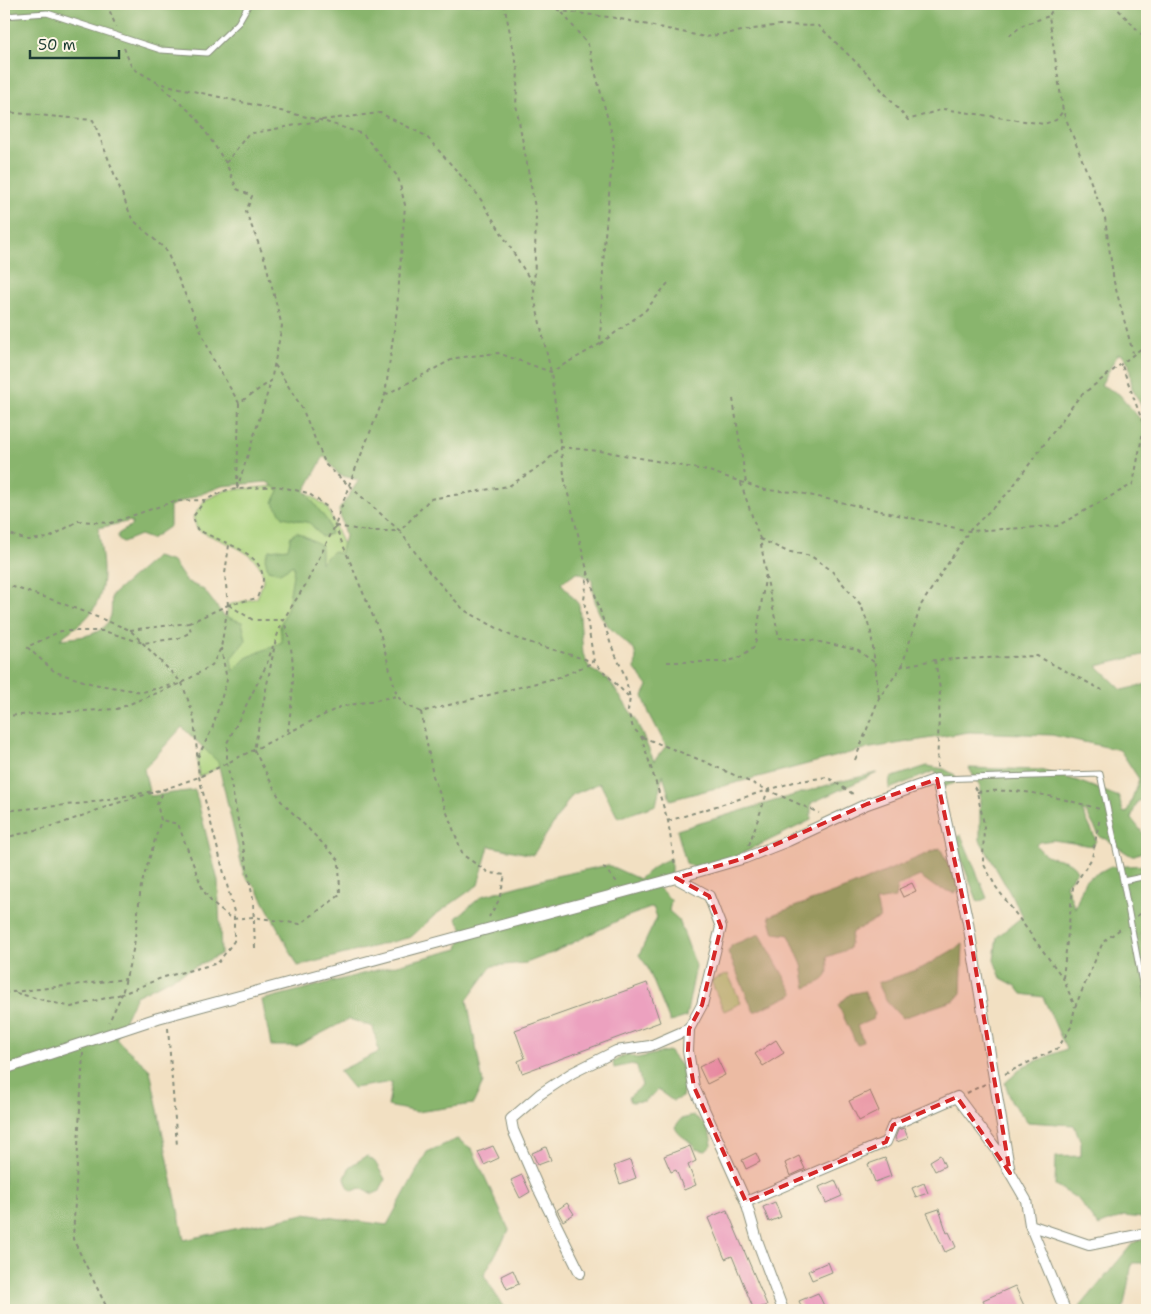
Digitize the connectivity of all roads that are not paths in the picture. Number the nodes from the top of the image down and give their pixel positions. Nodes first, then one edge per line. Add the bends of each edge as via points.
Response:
1 (249, 4) edge
2 (4, 16) edge
3 (937, 779) junction
4 (1147, 876) edge
5 (676, 878) junction
6 (1123, 881) junction
7 (1147, 1010) edge
8 (689, 1029) junction
9 (4, 1069) edge
10 (1010, 1173) junction
11 (746, 1202) junction
12 (1030, 1225) junction
13 (1147, 1233) edge
14 (580, 1273) dead end
15 (783, 1310) edge
16 (1065, 1310) edge

1 - 2 lane via 238,23 207,53 161,50 47,13
3 - 5 street via 867,804 745,858
3 - 6 lane via 1100,774
3 - 10 street via 968,923
4 - 6 lane
5 - 8 street via 710,896 721,926 702,1005
5 - 9 street via 166,1016
6 - 7 lane
8 - 11 street via 688,1051 694,1087
8 - 14 street via 650,1046 616,1051 572,1073 511,1119 540,1192
10 - 11 street via 958,1097 893,1125 886,1142
10 - 12 street via 1026,1200
11 - 15 street
12 - 13 street via 1089,1245
12 - 16 street

